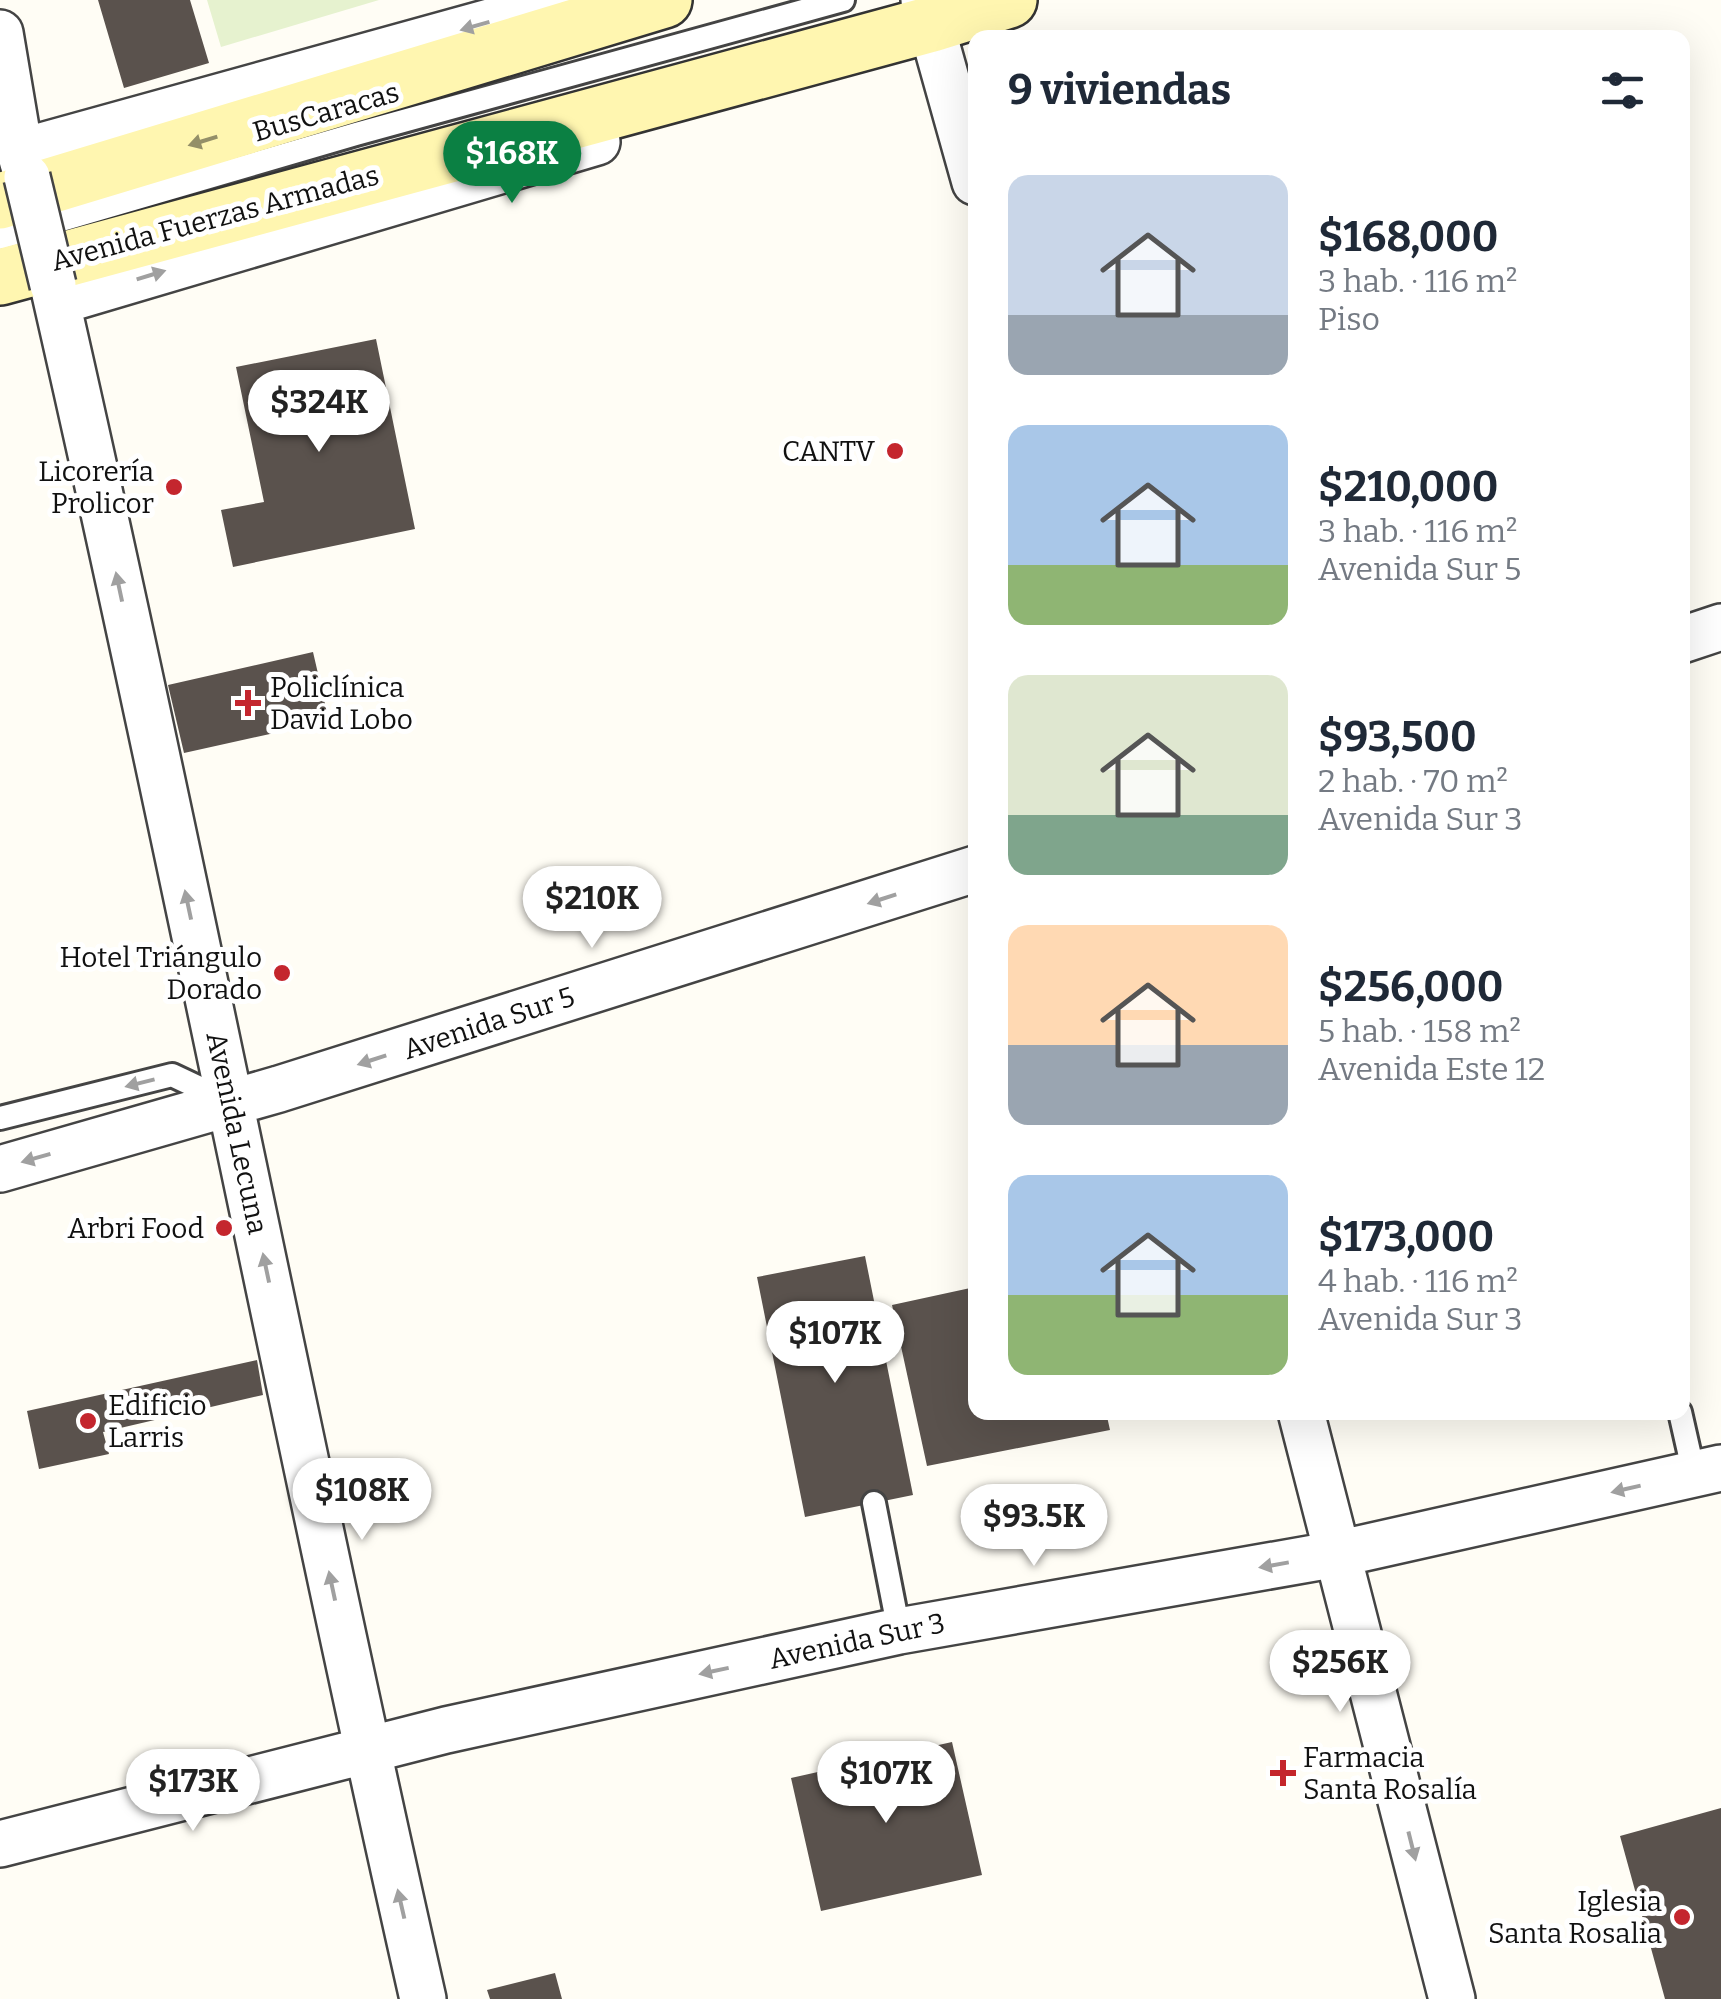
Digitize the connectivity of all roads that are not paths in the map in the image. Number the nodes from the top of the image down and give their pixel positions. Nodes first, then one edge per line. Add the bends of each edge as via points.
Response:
1 (569, 0) edge
2 (664, 0) edge
3 (843, 0) edge
4 (1009, 0) edge
5 (928, 12) edge
6 (0, 33) edge
7 (968, 157) edge
8 (16, 176) edge
9 (0, 238) edge
10 (0, 277) edge
11 (56, 294) junction
12 (1721, 627) edge
13 (1690, 637) edge
14 (968, 871) edge
15 (230, 1102) junction
16 (0, 1118) edge
17 (0, 1168) edge
18 (1303, 1420) edge
19 (1684, 1420) edge
20 (1707, 1471) edge
21 (874, 1503) dead end
22 (1337, 1554) junction
23 (898, 1630) junction
24 (367, 1752) junction
25 (0, 1844) edge
26 (423, 1999) edge
27 (1452, 1999) edge

1 -> 8 street
2 -> 8 main road
3 - 9 lane, BusCaracas
4 - 5 main road, Avenida Fuerzas Armadas
5 - 7 street
5 - 10 main road, Avenida Fuerzas Armadas
11 -> 5 street via 842,69
6 - 8 street, Avenida Lecuna
8 - 11 street, Avenida Lecuna, bridge
15 -> 11 street, Avenida Lecuna
12 - 13 street
14 -> 15 street, Avenida Sur 5
15 -> 16 lane via 172,1075
15 -> 17 street, Avenida Sur 5
24 -> 15 street, Avenida Lecuna
18 - 22 street
19 - 20 lane
20 -> 22 street, Avenida Sur 3
21 - 23 lane
22 -> 23 street, Avenida Sur 3
22 -> 27 street
23 -> 24 street, Avenida Sur 3
24 - 25 street, Avenida Sur 3
26 -> 24 street, Avenida Lecuna

